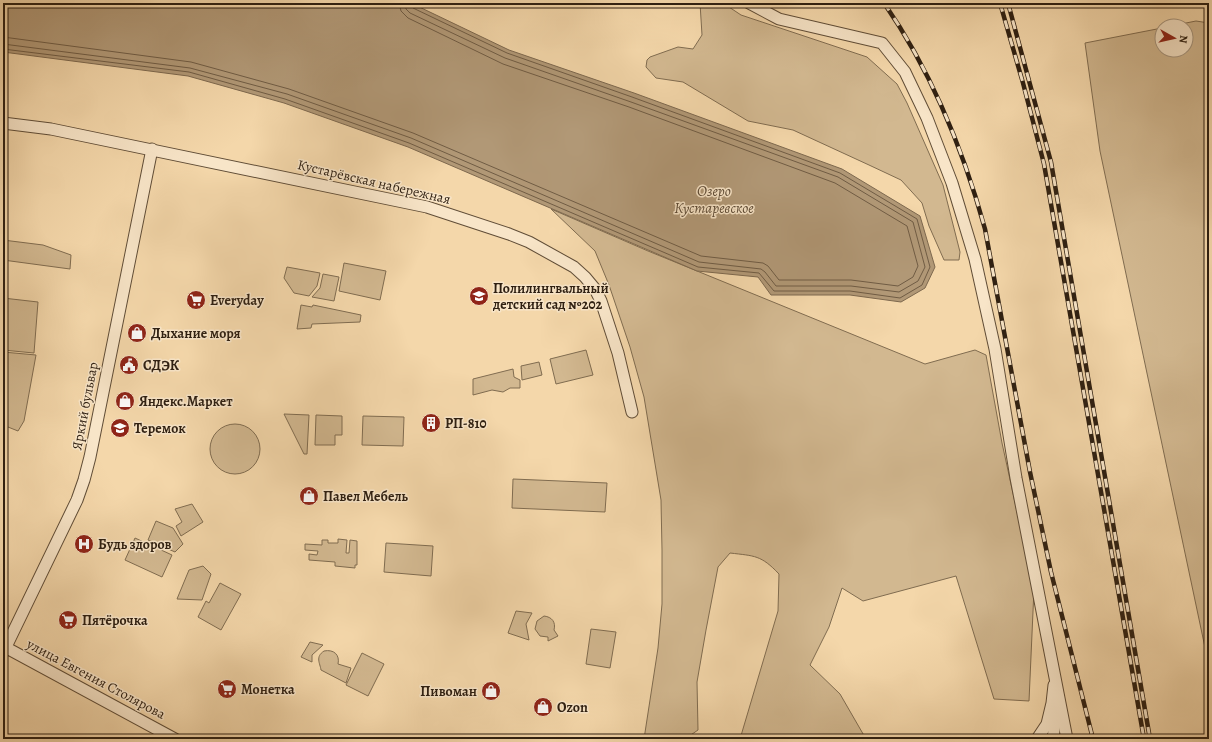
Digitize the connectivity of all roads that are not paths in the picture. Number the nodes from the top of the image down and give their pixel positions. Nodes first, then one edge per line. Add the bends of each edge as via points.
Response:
1 (749, 3) edge
2 (3, 123) edge
3 (152, 149) junction
4 (632, 412) dead end
5 (4, 649) edge
6 (1055, 675) junction
7 (175, 739) edge
8 (1037, 739) edge
9 (1053, 739) edge
10 (1067, 739) edge

1 - 6 street via 779,19 882,43 905,72 926,118 952,183 975,259 996,348 1016,478
2 - 3 street, Кустарёвская набережная via 50,129
3 - 4 street, Кустарёвская набережная via 434,208 517,237 569,263 589,281 601,301 620,358
3 - 5 street, Яркий бульвар via 84,480 77,500
5 - 7 street, улица Евгения Столярова
6 - 8 street via 1047,724
6 - 9 street via 1057,702
6 - 10 street

